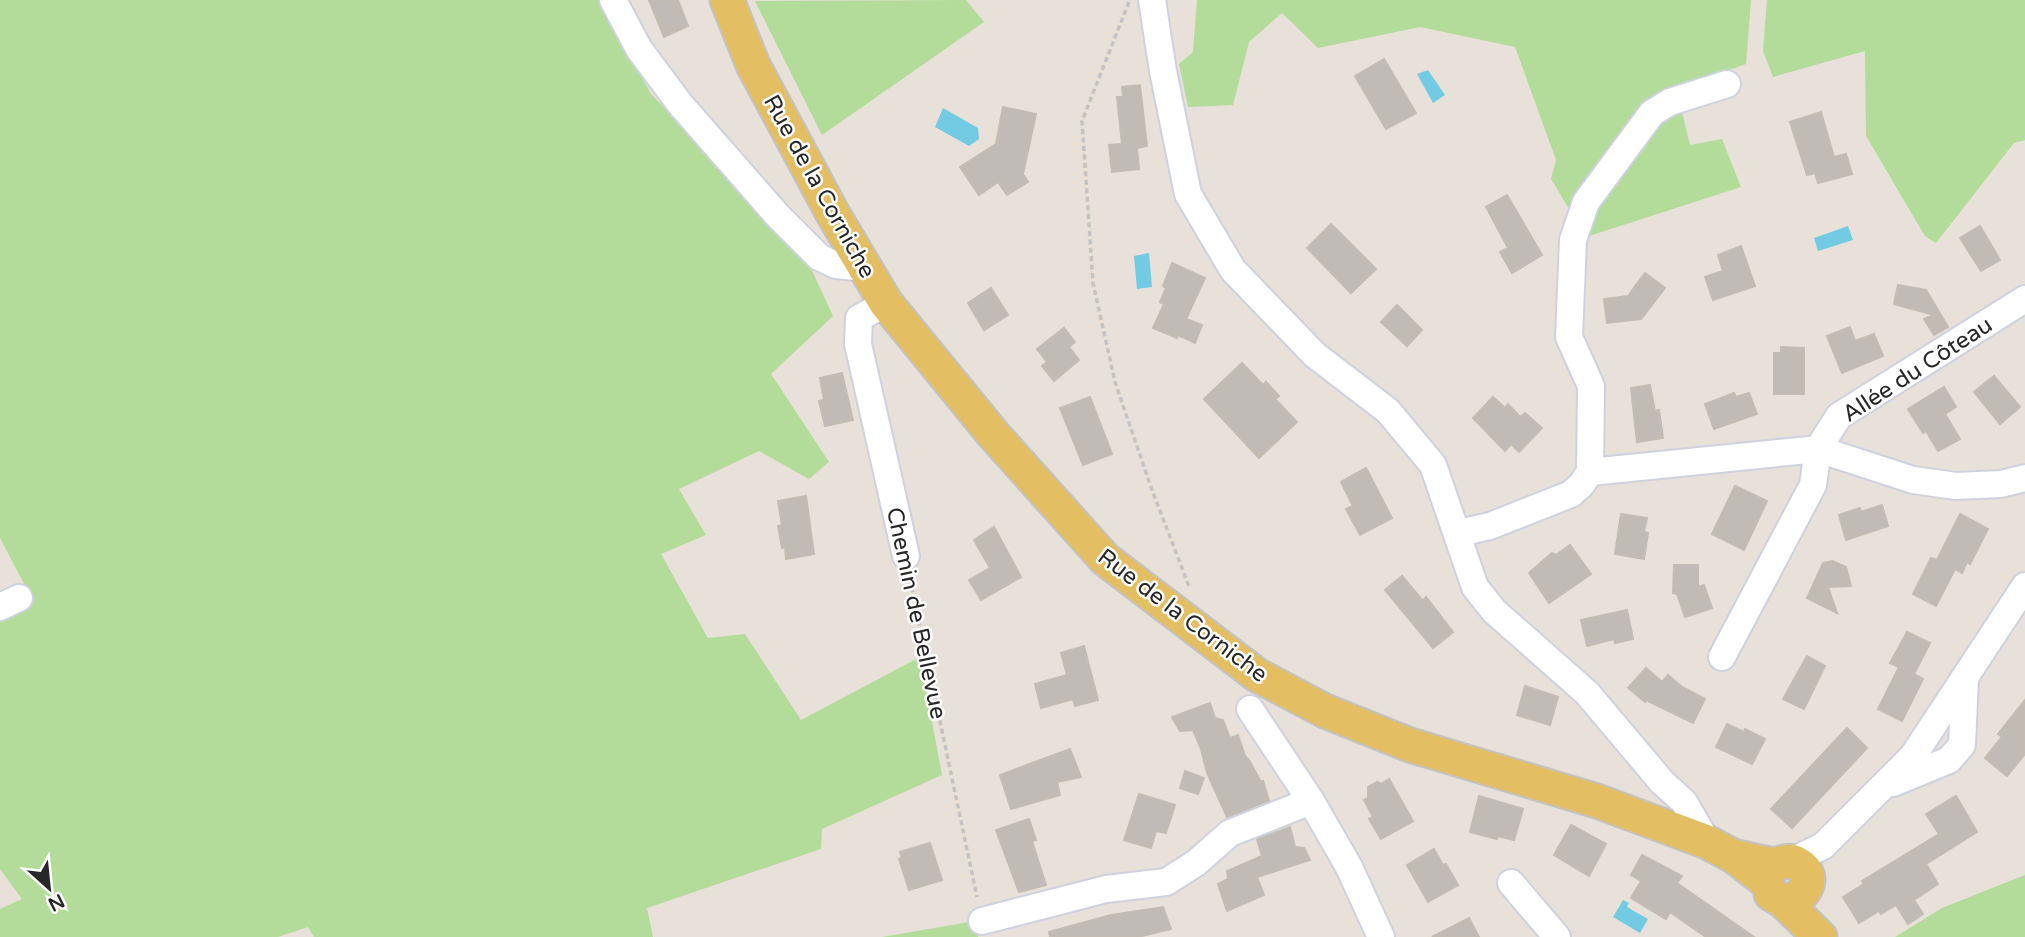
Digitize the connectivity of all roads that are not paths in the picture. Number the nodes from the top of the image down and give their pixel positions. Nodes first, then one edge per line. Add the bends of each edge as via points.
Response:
1 (614, 0) edge
2 (727, 0) edge
3 (1152, 0) edge
4 (1727, 84) dead end
5 (865, 268) junction
6 (2025, 299) edge
7 (886, 303) junction
8 (1818, 449) junction
9 (1590, 472) junction
10 (2025, 478) edge
11 (1459, 533) junction
12 (906, 556) road end
13 (2025, 586) edge
14 (1722, 657) dead end
15 (1250, 709) dead end
16 (1311, 801) junction
17 (1721, 849) junction
18 (1788, 879) junction
19 (1511, 883) dead end
20 (982, 921) road end
21 (1381, 937) edge
22 (1557, 937) edge
23 (1823, 937) edge

1 - 5 street via 639,49 680,104 778,216 818,257 836,265
2 - 5 main road, Rue de la Corniche via 753,65
3 - 11 street via 1188,194 1233,270 1315,355 1388,411 1433,465
4 - 9 street via 1670,102 1653,113 1587,202 1573,240 1569,337 1591,386
5 - 7 main road, Rue de la Corniche
6 - 8 street, Allée du Côteau via 1839,416
7 - 12 street, Chemin de Bellevue via 859,318 858,344
7 - 17 main road, Rue de la Corniche via 993,434 1105,559 1257,675 1325,711 1410,746 1597,801
8 - 9 street, Allée du Côteau
8 - 10 street, Allée du Côteau via 1913,480 1956,486
8 - 14 street, Allée du Côteau via 1813,485
9 - 11 street via 1571,495
11 - 17 street via 1475,587 1494,611 1587,693
13 - 18 street via 1965,679 1962,745 1949,760 1881,788
15 - 16 street
16 - 20 street via 1230,833 1166,882 1106,888
16 - 21 street via 1349,867
17 - 18 main road, Rue de la Corniche
18 - 23 main road
19 - 22 street

